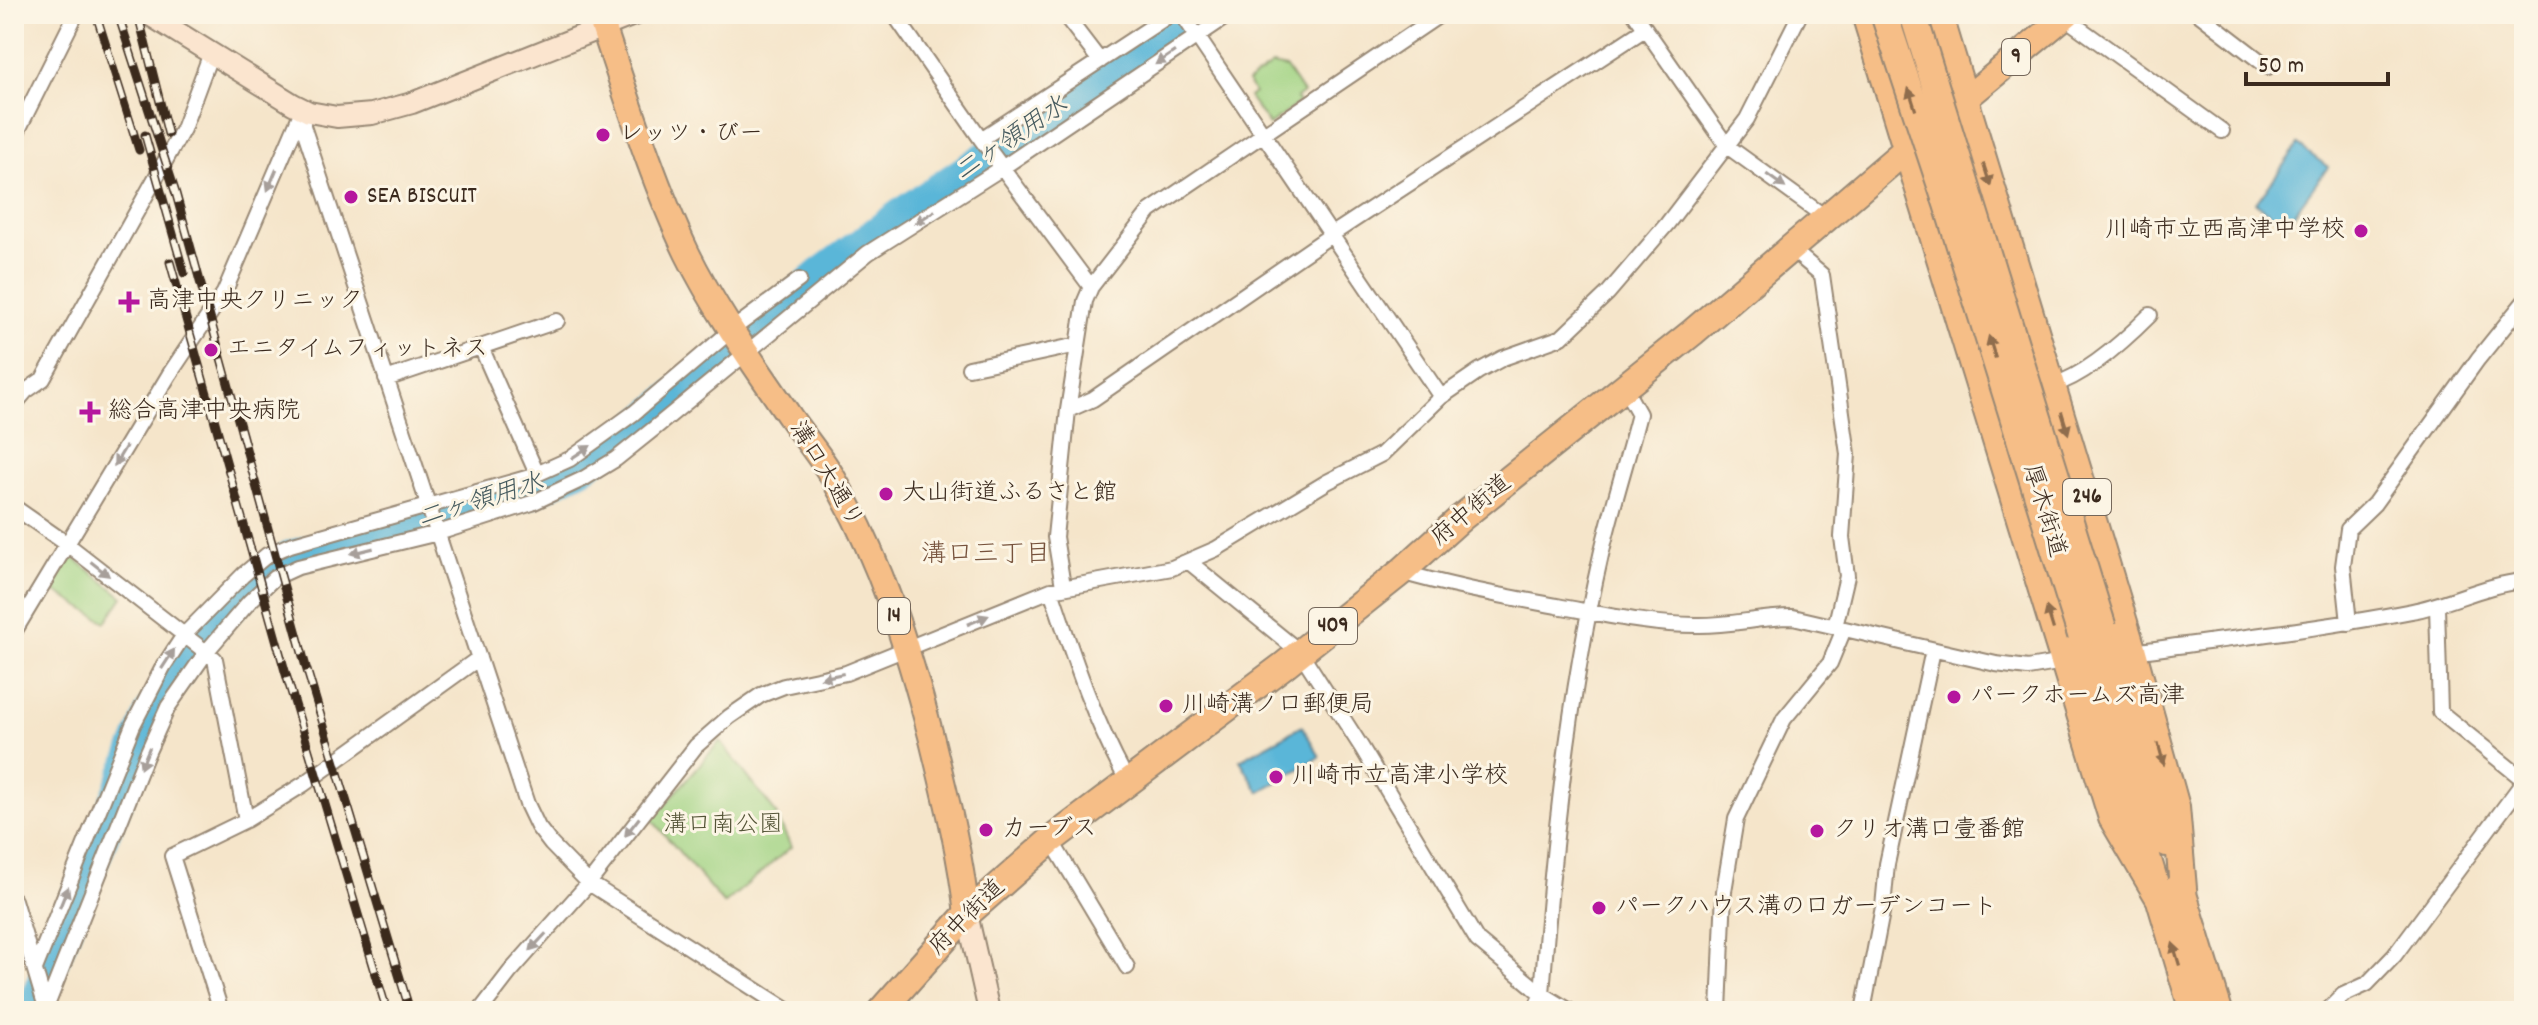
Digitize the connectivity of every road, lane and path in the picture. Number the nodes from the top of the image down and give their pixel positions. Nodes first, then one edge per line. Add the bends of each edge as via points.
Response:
1 (76, 14) edge
2 (148, 14) edge
3 (636, 14) edge
4 (894, 14) edge
5 (1064, 14) edge
6 (1171, 14) edge
7 (1183, 14) edge
8 (1230, 14) edge
9 (1441, 14) edge
10 (1635, 14) edge
11 (1800, 14) edge
12 (1865, 14) edge
13 (1884, 14) edge
14 (1913, 14) edge
15 (1939, 14) edge
16 (2199, 14) edge
17 (2066, 16) edge
18 (601, 21) edge
19 (1645, 29) junction
20 (1196, 33) junction
21 (211, 53) junction
22 (1100, 61) junction
23 (2268, 67) dead end
24 (1963, 101) junction
25 (303, 109) junction
26 (2222, 131) dead end
27 (1262, 134) junction
28 (14, 138) edge
29 (1727, 146) junction
30 (1906, 150) junction
31 (992, 153) junction
32 (1825, 217) junction
33 (1331, 235) junction
34 (1790, 248) junction
35 (2016, 265) junction
36 (799, 280) dead end
37 (1948, 286) junction
38 (1091, 287) junction
39 (2524, 302) edge
40 (2150, 315) dead end
41 (557, 321) dead end
42 (740, 341) junction
43 (1078, 345) junction
44 (481, 347) junction
45 (969, 368) dead end
46 (386, 379) junction
47 (2053, 385) junction
48 (1625, 389) junction
49 (1441, 397) junction
50 (14, 405) edge
51 (1068, 410) junction
52 (537, 474) junction
53 (14, 507) edge
54 (433, 520) junction
55 (67, 544) junction
56 (1188, 561) junction
57 (1401, 572) junction
58 (2524, 581) edge
59 (1057, 588) junction
60 (2437, 606) junction
61 (1590, 612) junction
62 (2349, 623) junction
63 (1840, 628) junction
64 (2092, 631) junction
65 (14, 632) edge
66 (196, 643) junction
67 (906, 650) junction
68 (1933, 650) junction
69 (2133, 652) junction
70 (1301, 653) junction
71 (479, 658) junction
72 (2063, 662) junction
73 (136, 718) junction
74 (158, 728) junction
75 (2524, 780) edge
76 (1128, 782) junction
77 (246, 820) junction
78 (1051, 840) junction
79 (83, 849) junction
80 (106, 857) junction
81 (589, 883) junction
82 (2171, 899) junction
83 (14, 900) edge
84 (967, 914) junction
85 (1127, 967) dead end
86 (36, 974) junction
87 (1542, 994) junction
88 (45, 1006) edge
89 (221, 1011) edge
90 (480, 1011) edge
91 (789, 1011) edge
92 (881, 1011) edge
93 (989, 1011) edge
94 (1534, 1011) edge
95 (1570, 1011) edge
96 (1719, 1011) edge
97 (1863, 1011) edge
98 (2193, 1011) edge
99 (2219, 1011) edge
100 (2327, 1011) edge

1 - 28 street
2 - 21 street
3 - 18 street
4 - 31 street
5 - 22 street
6 - 22 street
7 - 20 street
8 - 20 street
9 - 27 street
10 - 19 street
11 - 29 street via 1759,100
12 - 30 highway, 246
64 -> 13 highway, 厚木街道 / 246, bridge
14 - 64 highway, 厚木街道 / 246, bridge
15 - 24 highway, 246
16 - 23 street
17 - 24 main road, 府中街道 / 9
17 - 26 street
18 - 25 street via 412,103 337,117
18 - 42 main road, 溝口大通り / 14 via 686,251
19 - 29 street
19 - 33 street
20 - 27 street
20 -> 31 street
21 - 25 street
21 - 50 street via 183,129 43,379
22 - 31 street
24 - 30 highway, 府中街道 / 409
24 -> 35 highway, 246
25 - 46 street via 303,126
25 -> 55 street via 224,293
27 - 33 street
27 - 38 street via 1150,211
29 -> 32 street
29 - 49 street via 1608,293 1562,337 1503,358
30 - 32 highway, 府中街道 / 409
30 - 37 highway, 246
31 - 38 street
31 -> 42 street via 868,253
32 - 34 highway, 府中街道 / 409
33 - 49 street
33 - 51 street via 1093,399
34 - 48 highway, 府中街道 / 409
34 - 63 street via 1822,275 1848,454 1842,537 1847,576
35 - 37 highway via 1972,266
35 - 47 highway, 246
36 - 42 street
72 -> 37 highway, 246
38 - 43 street
39 - 62 street via 2374,504 2348,529 2343,566
40 - 47 street via 2070,380
41 - 44 street
52 -> 42 street via 570,459
42 - 54 street via 616,459 583,479 532,503
42 - 67 main road, 溝口大通り / 14 via 851,512
43 - 45 street
43 - 51 street
44 - 46 street
44 - 52 street
46 - 54 street
47 -> 69 highway, 246
48 - 57 highway, 府中街道 / 409
48 - 61 street via 1639,414
49 - 56 street via 1382,454
51 - 59 street via 1055,537
52 - 54 street
53 - 55 street
54 -> 66 street via 274,578
54 - 66 street via 290,545 267,555 243,575
54 - 71 street
55 - 65 street
55 -> 66 street
56 - 59 street
56 - 70 street
57 - 61 street
57 - 70 highway, 府中街道 / 409
58 - 60 street via 2478,590
67 -> 59 street
59 - 76 street via 1087,698
60 - 62 street
60 - 75 street via 2440,712
61 - 63 street via 1695,626 1793,617
61 - 87 street via 1560,793
62 - 69 street
63 - 68 street
63 - 96 street via 1830,663 1784,719 1736,819 1724,891
64 - 82 highway, 厚木街道 / 246
73 -> 66 street via 163,667
66 - 74 street via 184,680
66 - 77 street via 215,659
67 -> 81 street via 846,673 784,686 729,717 696,746
67 - 84 main road, 溝口大通り / 14 via 944,782
68 - 72 street via 2028,668
68 - 97 street via 1887,864
69 -> 82 highway, 246 via 2176,807
70 - 76 highway, 府中街道 / 409
70 - 87 street via 1477,940
71 - 77 street
71 - 81 street via 538,827
72 - 82 highway, 246 via 2112,818
73 - 74 street
73 - 79 street
74 -> 80 street
75 - 100 street via 2394,956 2367,984 2343,995
76 - 78 highway, 府中街道 / 409
77 - 89 street via 172,856
78 - 84 highway, 府中街道 / 409
78 - 85 street
79 - 80 street
86 -> 79 street
80 - 88 street
81 -> 90 street
81 - 91 street
98 -> 82 highway, 厚木街道 / 246
82 - 99 highway, 厚木街道 / 246
83 - 86 street
84 - 92 highway, 府中街道 / 409
84 - 93 street, 溝口大通り
86 - 88 street
87 - 94 street
87 - 95 street

